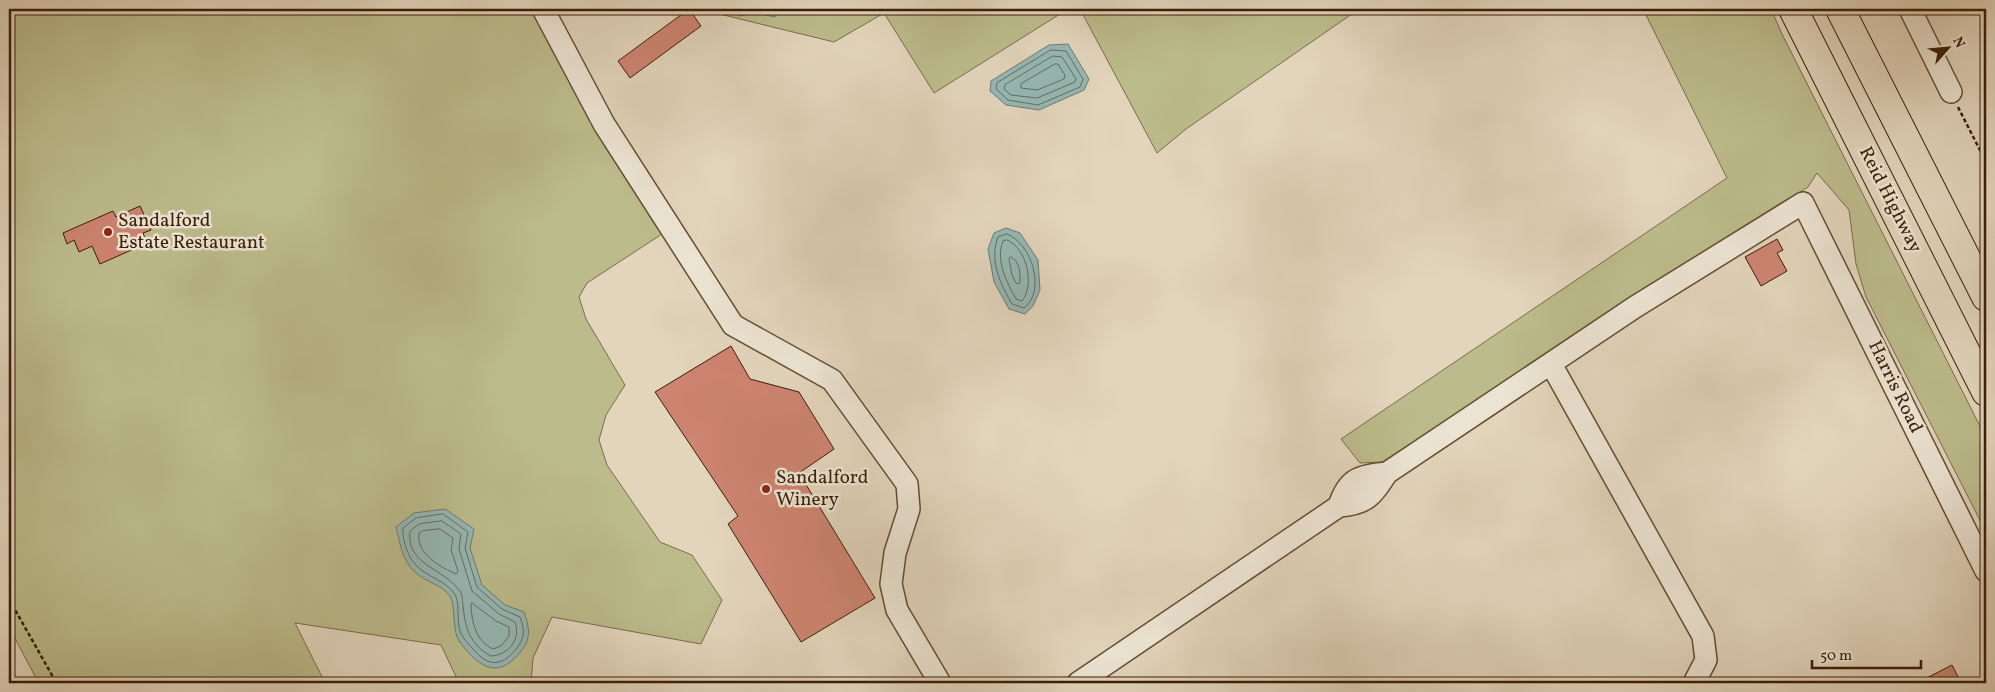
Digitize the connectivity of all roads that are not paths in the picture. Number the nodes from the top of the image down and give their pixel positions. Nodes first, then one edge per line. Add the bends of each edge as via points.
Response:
1 (542, 9) edge
2 (1793, 9) edge
3 (1840, 9) edge
4 (1910, 9) edge
5 (1951, 92) road end
6 (1932, 190) junction
7 (1986, 274) edge
8 (1986, 296) edge
9 (1552, 364) junction
10 (1986, 392) edge
11 (1986, 571) edge
12 (940, 683) edge
13 (1078, 683) edge
14 (1694, 683) edge

1 - 12 street via 604,124 733,325 832,380 907,484 909,509 895,553 891,584 897,610
2 - 10 highway, Reid Highway
3 - 6 highway
4 - 5 street
6 - 7 highway
6 - 8 highway
9 - 11 street, Harris Road via 1636,307 1803,203
9 - 13 street via 1387,473 1366,500 1339,506
9 - 14 street via 1703,636 1706,660

